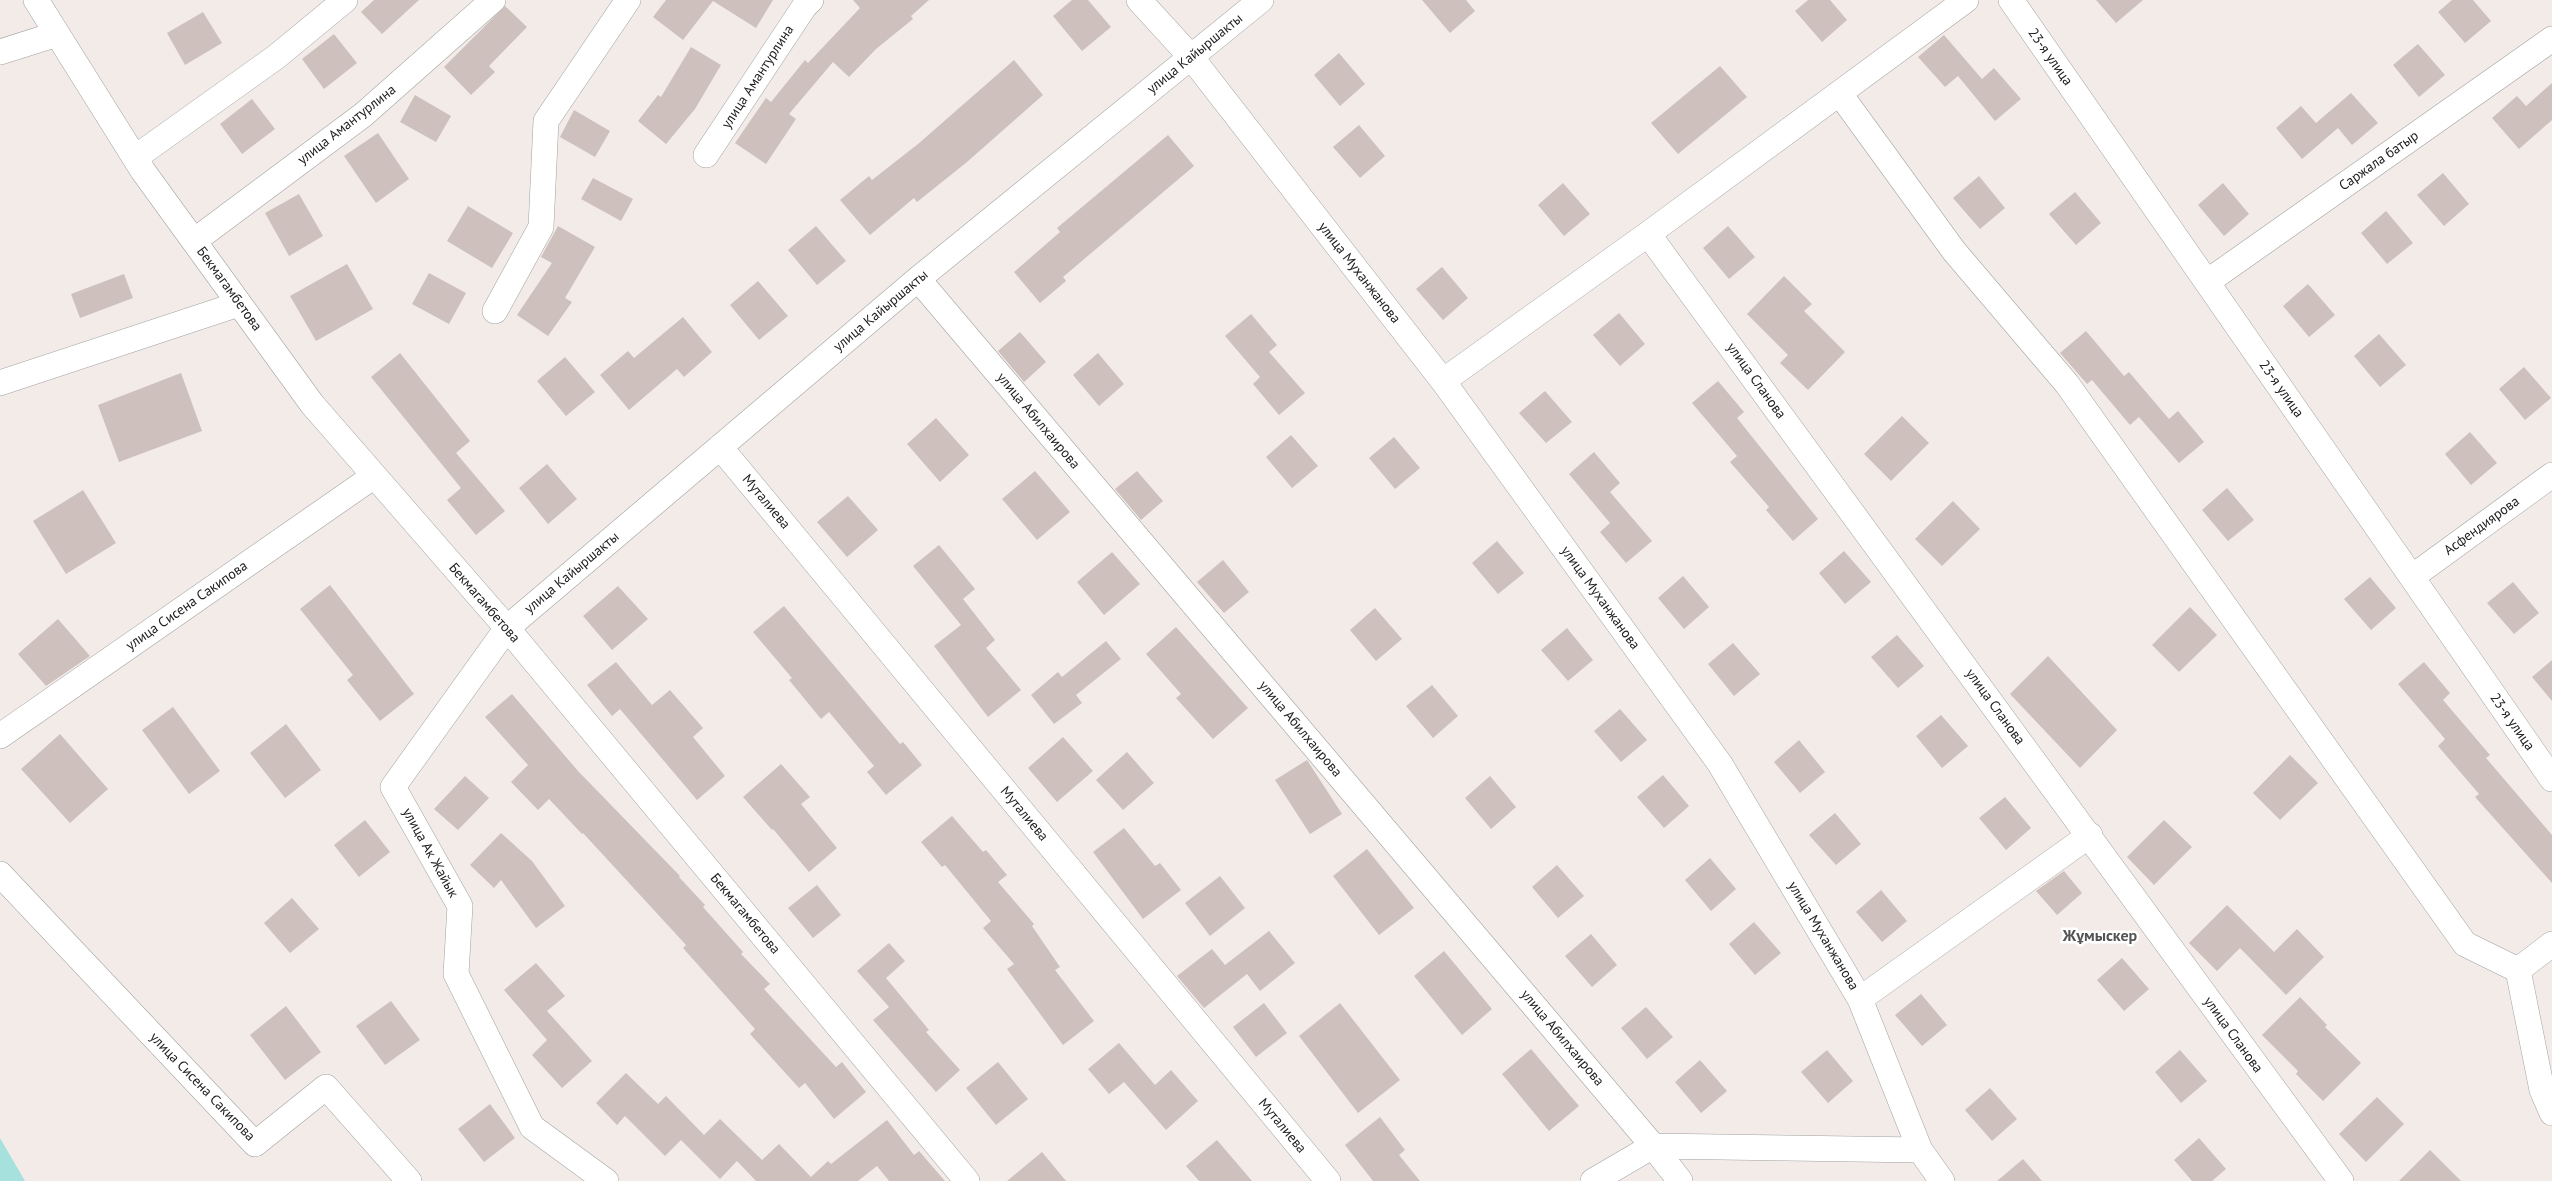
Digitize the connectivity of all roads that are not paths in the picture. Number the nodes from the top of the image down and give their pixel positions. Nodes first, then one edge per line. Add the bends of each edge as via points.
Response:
1 (36, 0) edge
2 (345, 0) edge
3 (492, 0) edge
4 (628, 0) edge
5 (811, 0) edge
6 (1139, 0) edge
7 (1262, 0) edge
8 (1966, 0) edge
9 (2010, 0) edge
10 (57, 34) junction
11 (2552, 40) edge
12 (0, 52) edge
13 (1191, 57) junction
14 (1840, 94) junction
15 (706, 156) dead end
16 (136, 157) junction
17 (1648, 234) junction
18 (194, 241) junction
19 (918, 279) junction
20 (2207, 282) junction
21 (239, 304) junction
22 (495, 311) dead end
23 (1443, 381) junction
24 (0, 383) edge
25 (720, 447) junction
26 (2552, 475) edge
27 (374, 476) junction
28 (2412, 577) junction
29 (507, 628) junction
30 (0, 736) edge
31 (2552, 779) edge
32 (2090, 835) junction
33 (0, 874) edge
34 (2552, 944) edge
35 (2518, 970) junction
36 (1860, 999) junction
37 (2552, 1113) edge
38 (1653, 1146) junction
39 (1920, 1150) junction
40 (409, 1181) edge
41 (606, 1181) edge
42 (968, 1181) edge
43 (1328, 1181) edge
44 (1592, 1181) edge
45 (1680, 1181) edge
46 (1942, 1181) edge
47 (2341, 1181) edge

1 - 10 street, Бекмагамбетова
2 - 16 street via 276,57
3 - 18 street, улица Амантурлина via 363,116
4 - 22 street via 546,121 541,227
5 - 15 street, улица Амантурлина
6 - 13 street, улица Муханжанова
7 - 13 street, улица Кайыршакты
8 - 14 street
9 - 20 street, 23-я улица
10 - 12 street
10 - 16 street, Бекмагамбетова
11 - 20 street, Саржала батыр
13 - 19 street, улица Кайыршакты
13 - 23 street, улица Муханжанова
14 - 17 street
14 - 35 street via 1954,252 2067,384 2465,944
16 - 18 street, Бекмагамбетова
17 - 23 street
17 - 32 street, улица Сланова
18 - 21 street, Бекмагамбетова
19 - 25 street, улица Кайыршакты
19 - 38 street, улица Абилхаирова
20 - 28 street, 23-я улица
21 - 24 street
21 - 27 street, Бекмагамбетова via 312,404
23 - 36 street, улица Муханжанова via 1720,764
25 - 29 street, улица Кайыршакты
25 - 43 street, Муталиева
26 - 28 street, Асфендиярова
27 - 29 street, Бекмагамбетова
27 - 30 street, улица Сисена Сакипова
28 - 31 street, 23-я улица
29 - 41 street, улица Ак Жайык via 393,787 460,906 456,974 532,1127
29 - 42 street, Бекмагамбетова
32 - 36 street
32 - 47 street, улица Сланова
33 - 40 street, улица Сисена Сакипова via 256,1144 326,1087
34 - 35 street
35 - 37 street via 2542,1090
36 - 39 street, улица Муханжанова
38 - 39 street
38 - 44 street
38 - 45 street, улица Абилхаирова
39 - 46 street, улица Муханжанова

